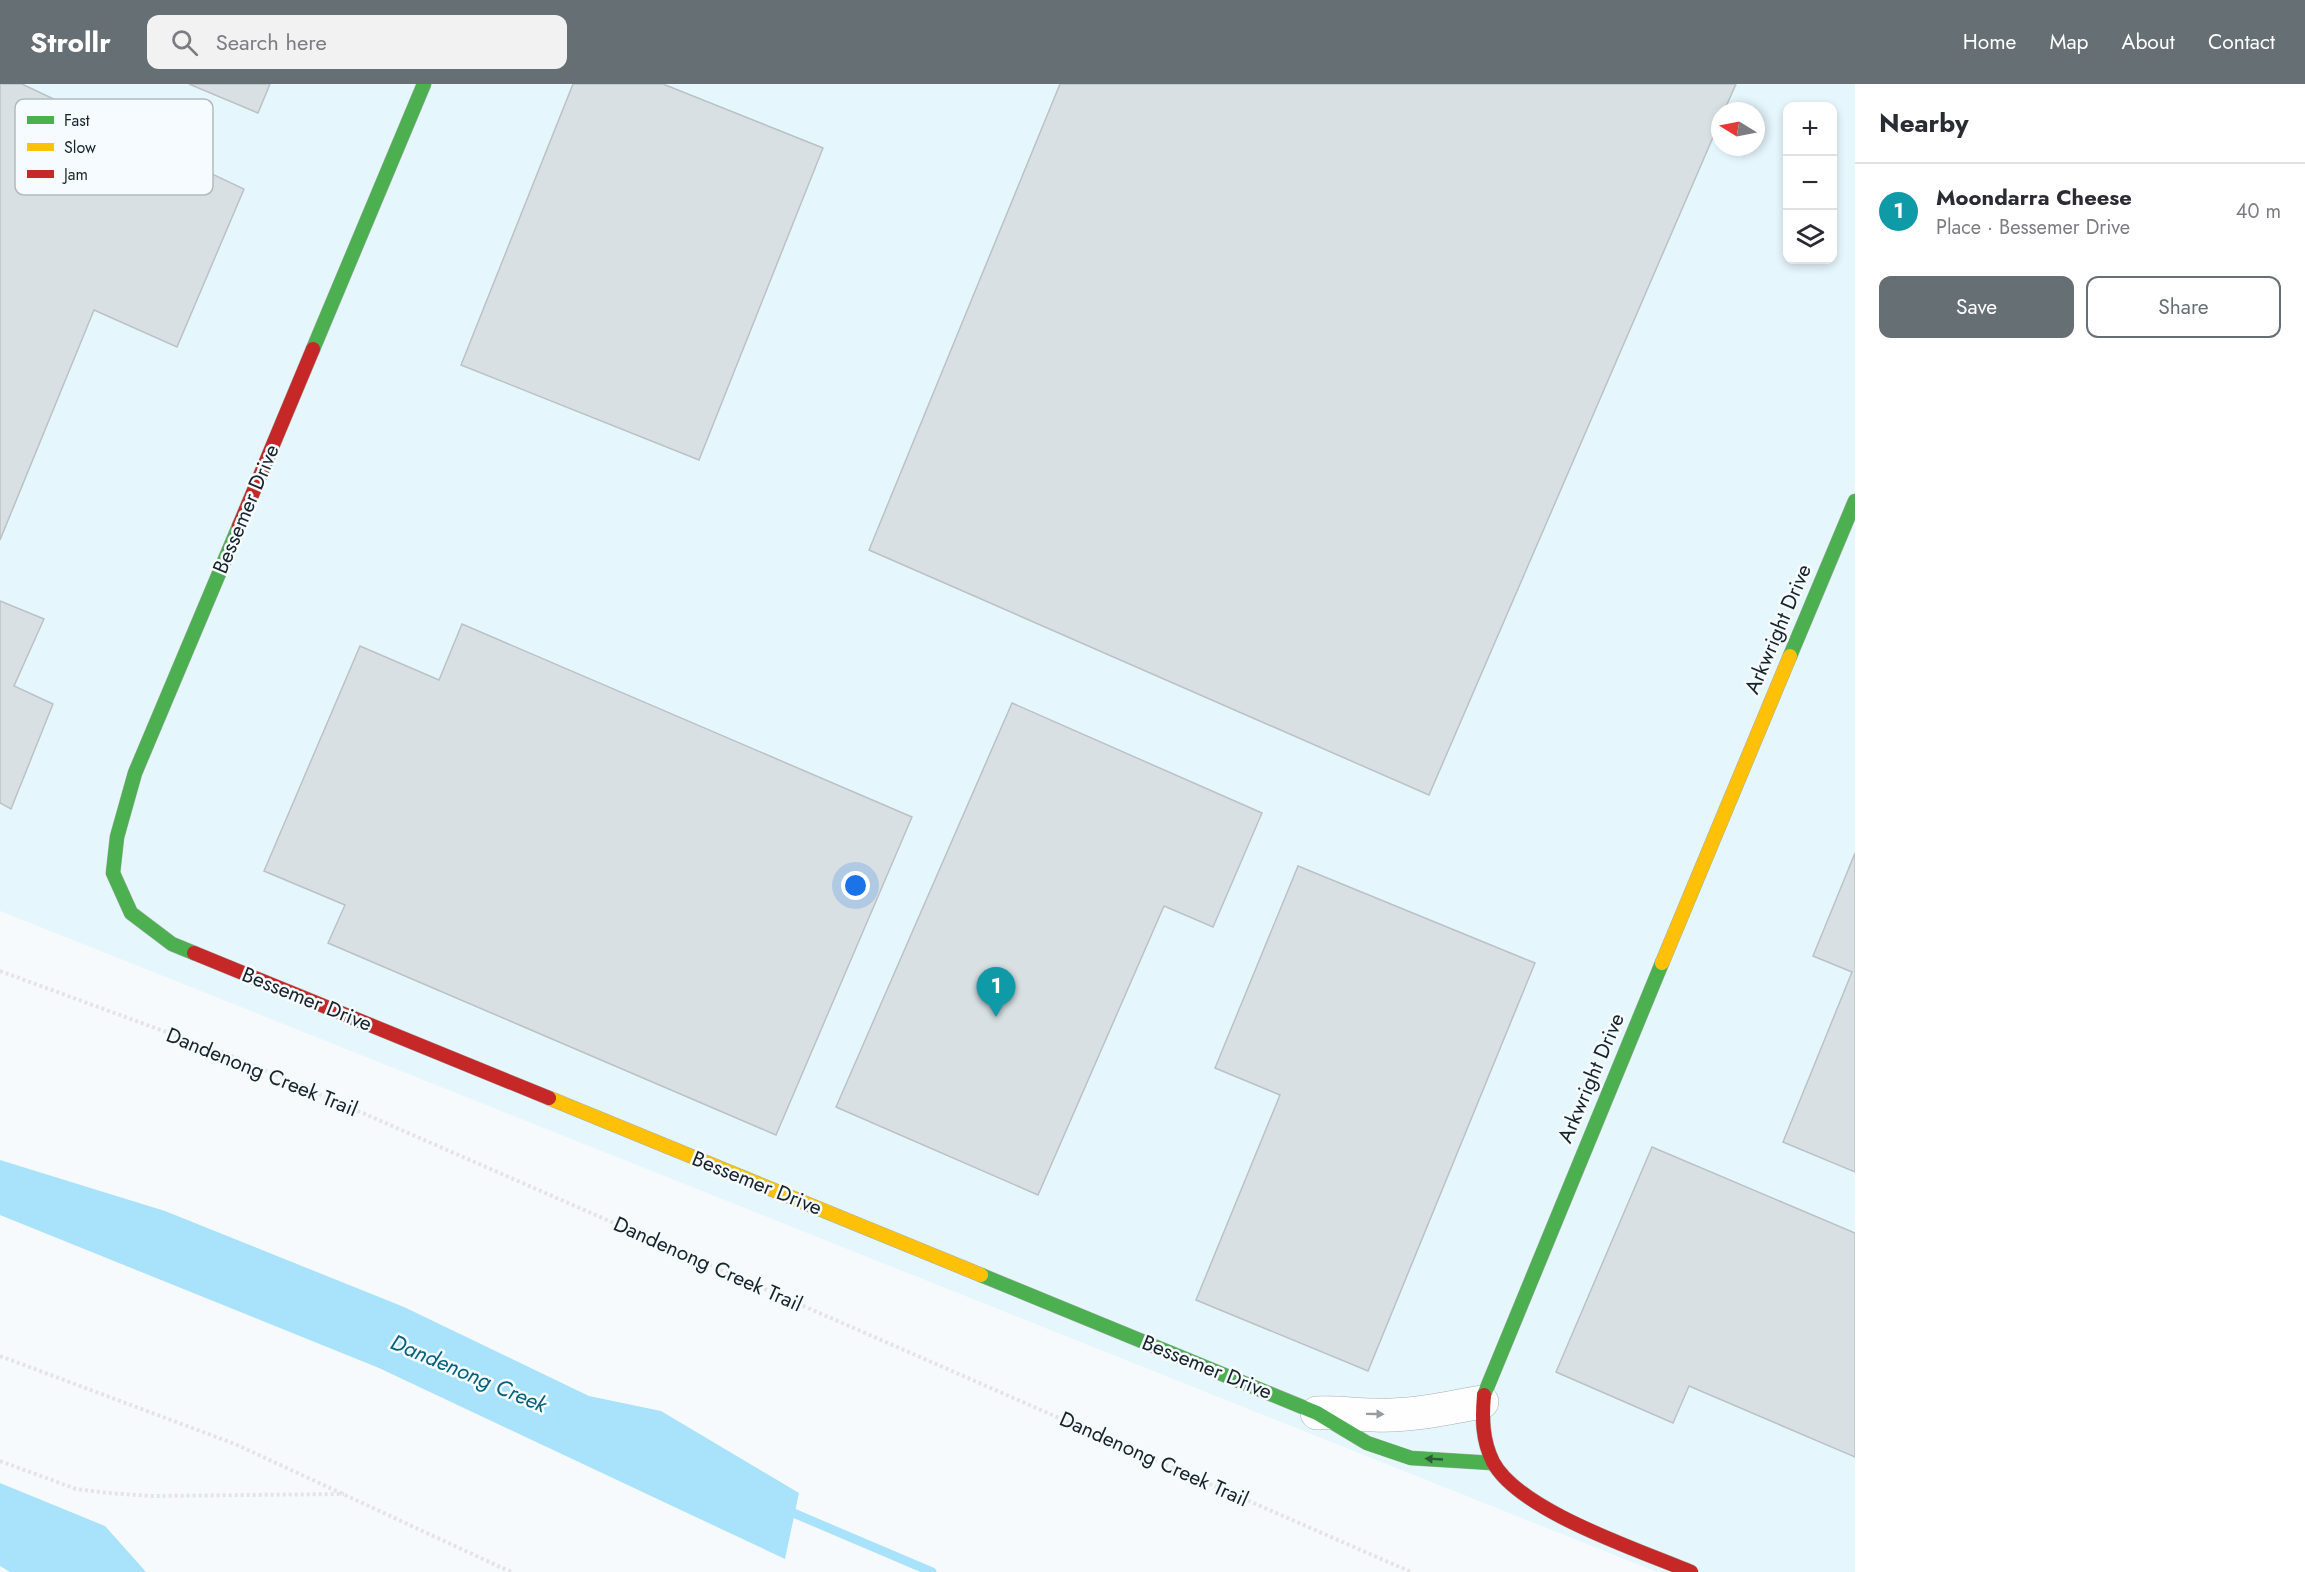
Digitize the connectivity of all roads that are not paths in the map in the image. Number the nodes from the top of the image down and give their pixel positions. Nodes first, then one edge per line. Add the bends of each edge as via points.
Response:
1 (424, 84) edge
2 (1855, 501) edge
3 (1482, 1402) junction
4 (1317, 1413) junction
5 (1492, 1463) junction
6 (1691, 1572) edge

1 - 4 street, Bessemer Drive via 135,773 117,837 113,873 131,914 172,944
2 - 3 street, Arkwright Drive
4 -> 3 street, Bessemer Drive via 1412,1413
3 - 5 street, Arkwright Drive via 1483,1444
5 -> 4 street, Bessemer Drive via 1412,1458 1366,1443
5 - 6 street, Arkwright Drive via 1513,1487 1541,1508

